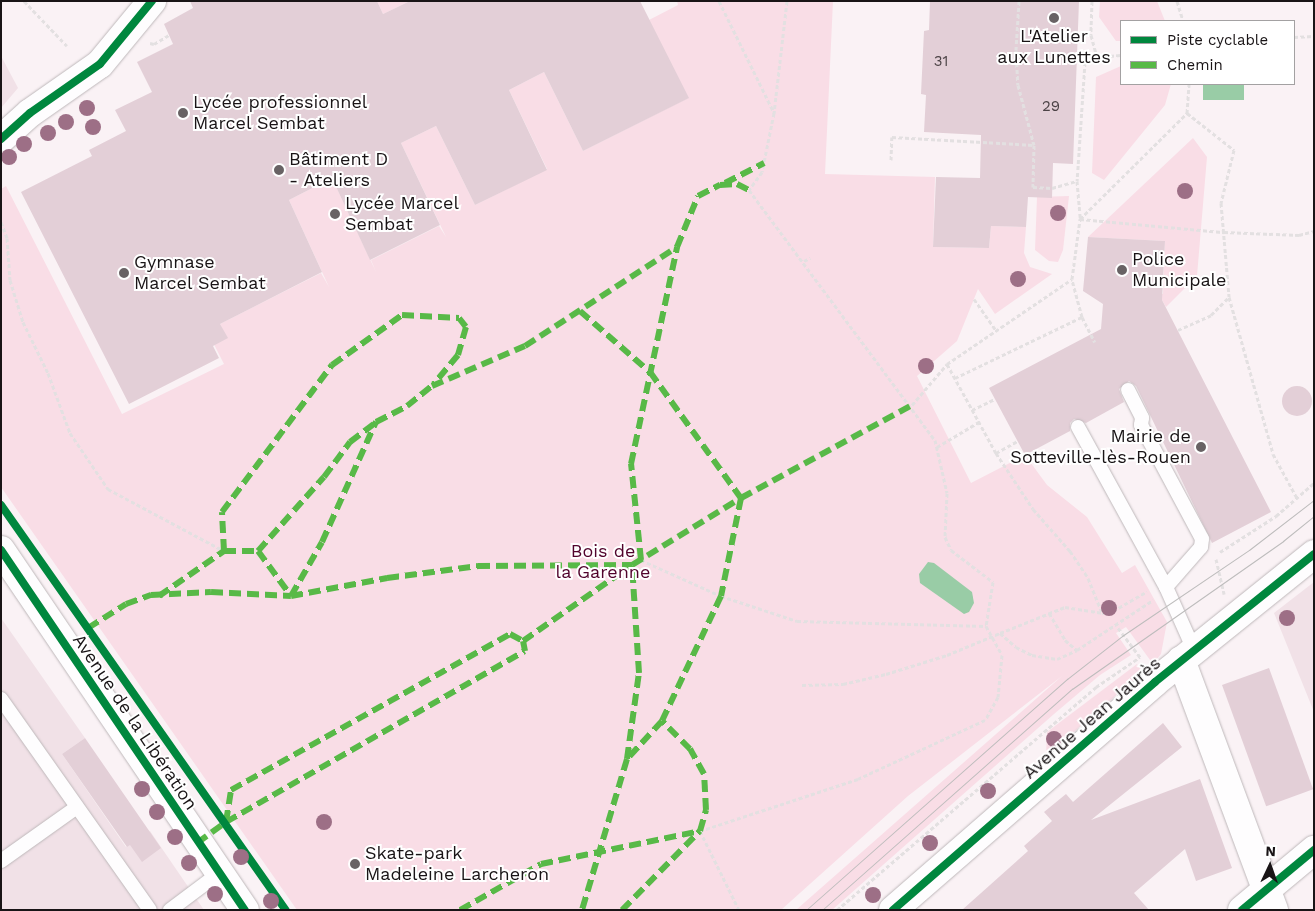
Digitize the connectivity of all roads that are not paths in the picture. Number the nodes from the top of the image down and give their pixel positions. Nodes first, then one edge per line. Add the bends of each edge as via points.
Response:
1 (152, 1) edge
2 (1, 139) edge
3 (1128, 390) dead end
4 (1078, 427) dead end
5 (12, 543) edge
6 (1314, 554) edge
7 (1166, 587) junction
8 (1188, 655) junction
9 (1, 699) edge
10 (78, 807) junction
11 (1314, 850) edge
12 (1, 860) edge
13 (218, 874) junction
14 (1270, 899) edge
15 (150, 910) edge
16 (170, 910) edge
17 (245, 910) edge
18 (893, 910) edge
19 (1242, 910) edge

1 - 2 street via 100,64 30,112
3 - 7 lane via 1142,418 1141,425 1202,539 1201,548
4 - 7 lane
5 - 13 street, Avenue de la Libération
6 - 8 street, Avenue Jean Jaurès
7 - 8 lane
8 - 14 street
8 - 18 street, Avenue Jean Jaurès
9 - 10 lane
10 - 12 lane
10 - 15 lane
11 - 14 street
13 - 16 lane
13 - 17 street, Avenue de la Libération
14 - 19 street

